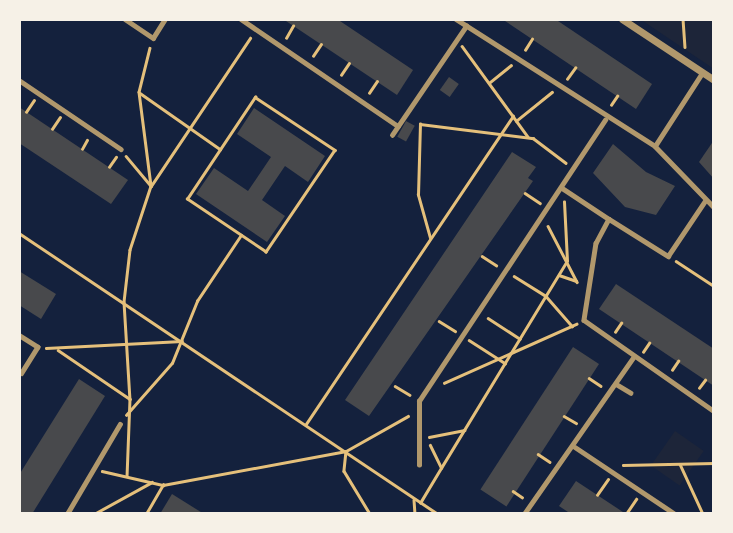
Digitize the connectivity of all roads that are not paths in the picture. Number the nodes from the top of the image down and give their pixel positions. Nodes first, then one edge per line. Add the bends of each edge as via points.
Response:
1 (125, 19) edge
2 (164, 19) edge
3 (241, 19) edge
4 (456, 19) edge
5 (622, 19) edge
6 (466, 26) junction
7 (702, 73) junction
8 (19, 80) edge
9 (714, 80) edge
10 (605, 120) junction
11 (398, 126) junction
12 (392, 135) dead end
13 (655, 146) junction
14 (121, 149) road end
15 (562, 188) junction
16 (705, 201) junction
17 (714, 207) edge
18 (609, 219) junction
19 (19, 335) edge
20 (633, 358) junction
21 (22, 373) dead end
22 (616, 384) junction
23 (631, 393) dead end
24 (714, 411) edge
25 (120, 424) road end
26 (575, 447) junction
27 (419, 465) dead end
28 (67, 514) edge
29 (524, 514) edge
30 (675, 514) edge

1 - 2 lane via 153,38
3 - 11 lane
4 - 6 lane
5 - 7 street
6 - 10 lane
6 - 11 lane
7 - 9 street
7 - 13 lane
8 - 14 lane
10 - 13 lane
10 - 15 lane
11 - 12 lane
13 - 16 lane
15 - 18 lane
15 - 27 lane via 419,401
16 - 17 lane
16 - 18 lane via 668,256
18 - 20 lane via 586,285 584,320
19 - 21 lane via 38,347
20 - 22 lane
20 - 24 lane
22 - 23 lane
22 - 26 lane
25 - 28 lane
26 - 29 lane
26 - 30 lane

